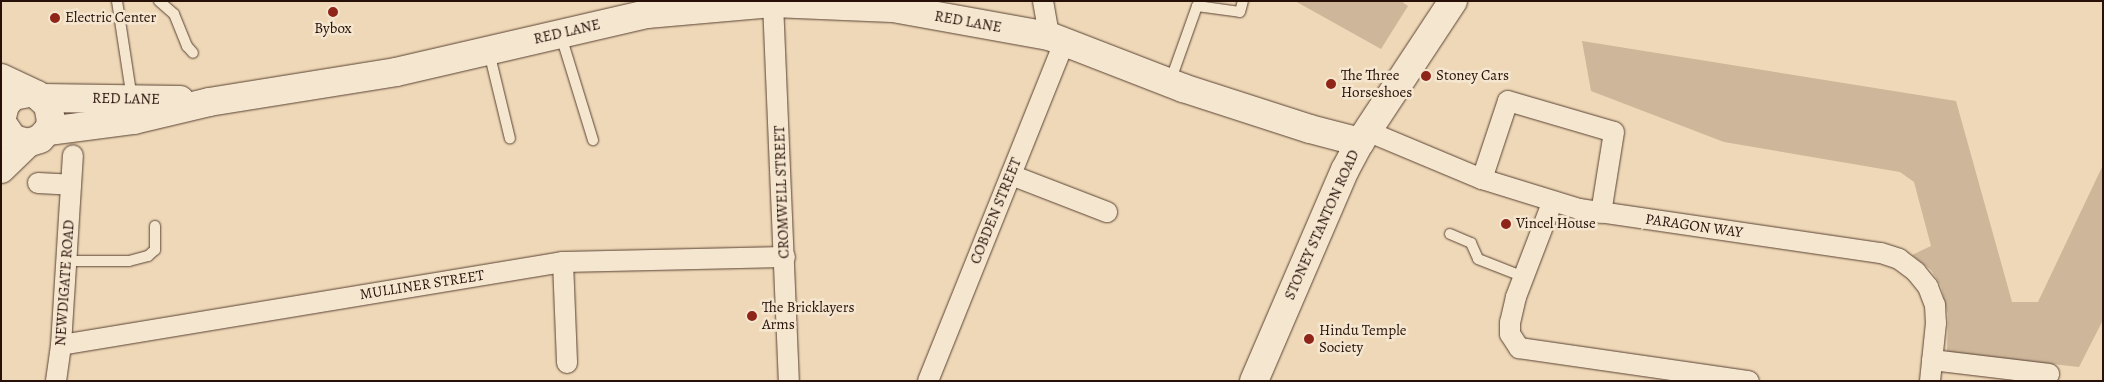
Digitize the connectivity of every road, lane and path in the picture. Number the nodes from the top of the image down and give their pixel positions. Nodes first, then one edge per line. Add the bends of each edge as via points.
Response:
1 (117, 1) edge
2 (159, 1) edge
3 (1043, 1) edge
4 (1243, 1) edge
5 (1453, 1) edge
6 (773, 3) junction
7 (893, 5) edge
8 (560, 33) junction
9 (1057, 38) junction
10 (193, 52) dead end
11 (489, 52) junction
12 (1, 78) edge
13 (1170, 83) junction
14 (36, 95) junction
15 (133, 109) junction
16 (1, 124) edge
17 (1363, 136) junction
18 (38, 137) junction
19 (510, 139) dead end
20 (593, 140) dead end
21 (73, 155) dead end
22 (1, 169) edge
23 (1011, 175) junction
24 (1482, 179) junction
25 (38, 183) dead end
26 (71, 186) junction
27 (1552, 203) junction
28 (1107, 212) dead end
29 (1601, 213) junction
30 (155, 226) dead end
31 (1450, 234) dead end
32 (785, 257) junction
33 (67, 261) junction
34 (563, 262) junction
35 (1524, 278) junction
36 (61, 345) junction
37 (1932, 360) junction
38 (567, 362) dead end
39 (2048, 374) dead end
40 (56, 381) edge
41 (790, 381) edge
42 (928, 381) edge
43 (1254, 381) edge
44 (1749, 381) edge
45 (1930, 381) edge

1 - 15 lane
2 - 10 lane via 174,14 187,46
3 - 9 street
4 - 13 lane via 1240,12 1197,6
5 - 17 street, STONEY STANTON ROAD
6 - 7 street, RED LANE
6 - 8 street, RED LANE via 647,14
6 - 32 street, CROMWELL STREET
7 - 9 street, RED LANE
8 - 11 street, RED LANE
8 - 20 lane
9 - 13 street, RED LANE
9 - 23 street, COBDEN STREET
11 - 15 street, RED LANE via 328,84 209,102
11 - 19 lane
12 - 14 street
13 - 17 street, RED LANE via 1310,130
14 - 15 street, RED LANE
14 - 16 street via 13,96 5,105
14 - 18 street via 51,112
15 - 18 street, RED LANE
16 - 18 street via 13,139
17 - 24 street, PARAGON WAY
17 - 43 street, STONEY STANTON ROAD via 1340,180
18 - 22 street
21 - 26 street, NEWDIGATE ROAD
23 - 28 street
23 - 42 street, COBDEN STREET
24 - 27 street, PARAGON WAY
24 - 29 street via 1508,101 1526,106 1614,132
25 - 26 street
26 - 33 street, NEWDIGATE ROAD
27 - 29 street, PARAGON WAY
27 - 35 street
29 - 37 street, PARAGON WAY via 1873,251 1899,259 1928,287 1935,305
30 - 33 lane via 156,250 148,256 129,261
31 - 35 lane via 1471,243 1478,259
32 - 34 street, MULLINER STREET
32 - 41 street, CROMWELL STREET
33 - 36 street, NEWDIGATE ROAD
34 - 36 street, MULLINER STREET
34 - 38 street
35 - 44 street via 1510,322 1510,334 1519,348
36 - 40 street, NEWDIGATE ROAD
37 - 39 street
37 - 45 street, PARAGON WAY

